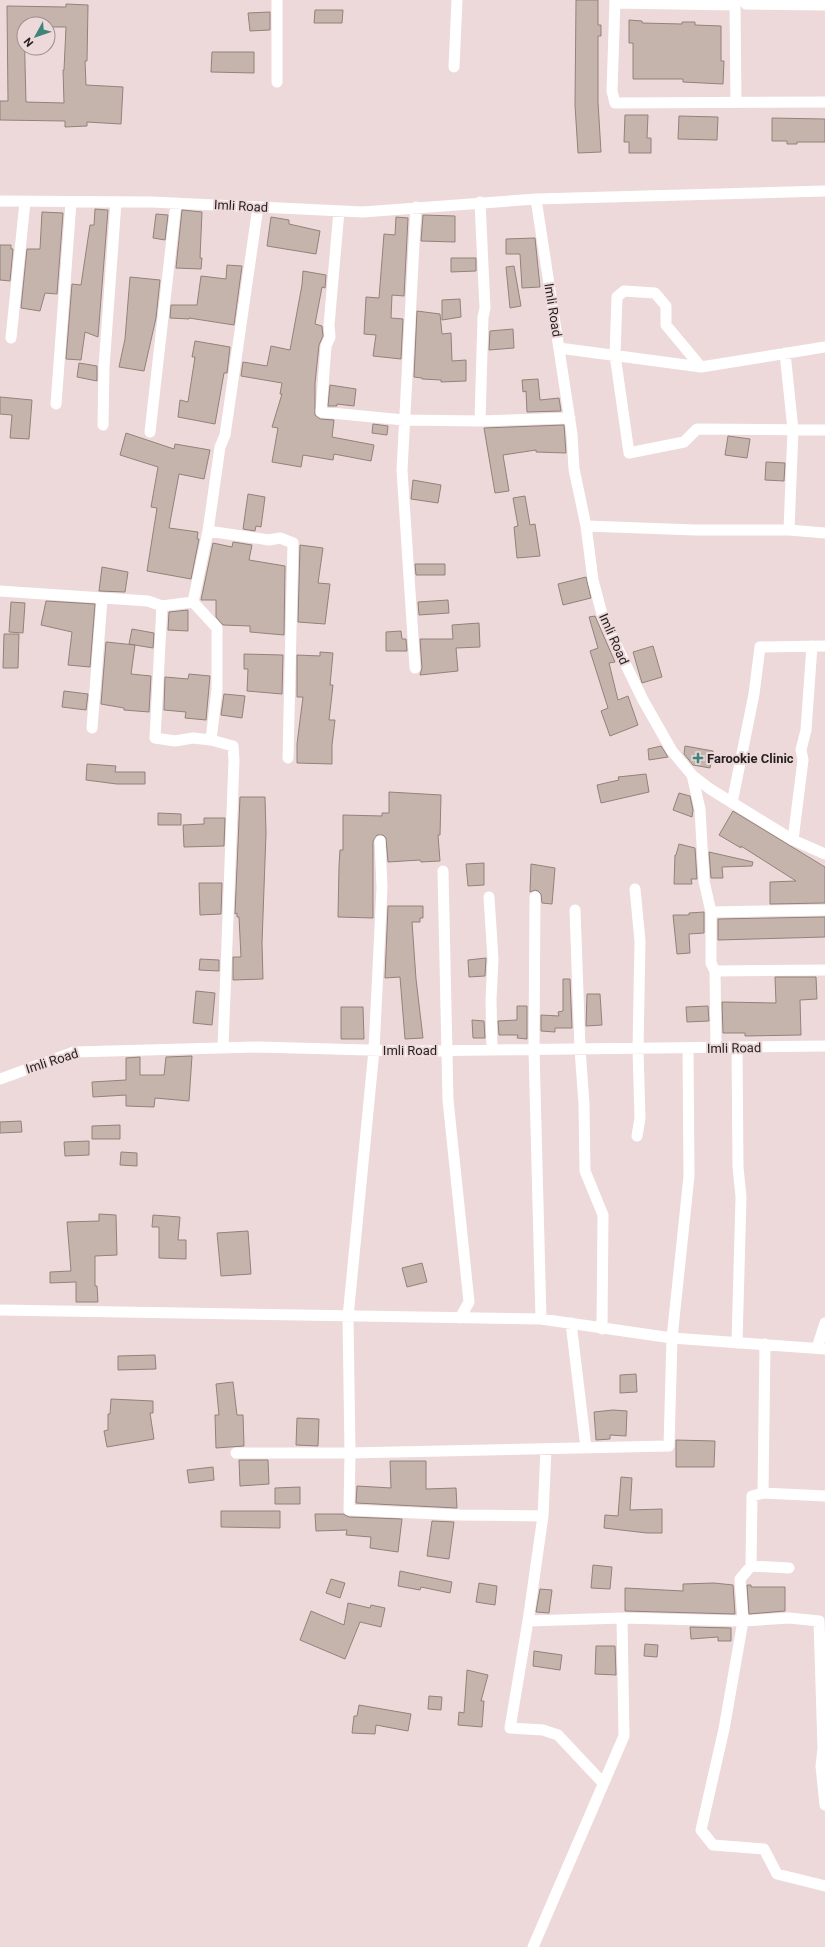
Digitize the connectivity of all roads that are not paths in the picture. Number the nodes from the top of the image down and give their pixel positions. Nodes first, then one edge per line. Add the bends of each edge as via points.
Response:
1 (278, 0) edge
2 (457, 0) edge
3 (744, 0) edge
4 (615, 2) edge
5 (825, 4) edge
6 (454, 67) dead end
7 (277, 82) dead end
8 (736, 102) junction
9 (825, 102) edge
10 (825, 191) edge
11 (536, 199) junction
12 (0, 201) edge
13 (25, 202) junction
14 (71, 202) junction
15 (116, 202) junction
16 (176, 202) junction
17 (480, 202) junction
18 (258, 207) junction
19 (416, 207) junction
20 (340, 211) junction
21 (11, 338) dead end
22 (825, 347) edge
23 (559, 348) junction
24 (785, 353) junction
25 (615, 355) junction
26 (701, 367) junction
27 (56, 404) dead end
28 (570, 418) junction
29 (404, 420) junction
30 (480, 421) junction
31 (103, 425) dead end
32 (793, 430) junction
33 (825, 430) edge
34 (150, 432) dead end
35 (586, 526) junction
36 (789, 530) junction
37 (208, 531) junction
38 (825, 533) edge
39 (0, 591) edge
40 (102, 599) junction
41 (193, 602) junction
42 (162, 606) junction
43 (812, 646) junction
44 (825, 646) edge
45 (415, 668) dead end
46 (92, 728) dead end
47 (212, 740) junction
48 (288, 758) dead end
49 (692, 775) junction
50 (732, 803) junction
51 (793, 840) junction
52 (380, 841) dead end
53 (825, 854) edge
54 (443, 871) dead end
55 (635, 889) dead end
56 (489, 897) dead end
57 (535, 897) dead end
58 (575, 910) dead end
59 (825, 910) edge
60 (710, 912) junction
61 (825, 970) edge
62 (715, 971) junction
63 (825, 1046) edge
64 (223, 1047) junction
65 (688, 1048) junction
66 (716, 1048) junction
67 (737, 1048) junction
68 (580, 1049) junction
69 (638, 1049) junction
70 (374, 1050) junction
71 (446, 1050) junction
72 (492, 1050) junction
73 (534, 1050) junction
74 (0, 1079) edge
75 (638, 1136) dead end
76 (0, 1310) edge
77 (348, 1317) junction
78 (460, 1318) junction
79 (541, 1319) junction
80 (571, 1323) junction
81 (825, 1323) edge
82 (602, 1328) junction
83 (672, 1338) junction
84 (737, 1343) junction
85 (765, 1344) junction
86 (821, 1348) edge
87 (586, 1448) junction
88 (546, 1449) junction
89 (236, 1453) dead end
90 (350, 1453) junction
91 (763, 1493) junction
92 (825, 1496) edge
93 (543, 1516) junction
94 (751, 1566) junction
95 (789, 1568) dead end
96 (622, 1618) junction
97 (528, 1621) junction
98 (743, 1621) junction
99 (603, 1783) junction
100 (825, 1805) edge
101 (825, 1886) edge
102 (533, 1947) edge

1 - 7 street
2 - 6 street
3 - 5 street via 746,4
4 - 8 street via 734,5
4 - 8 street via 612,91 615,103
8 - 9 street
10 - 11 street
11 - 17 street, Imli Road
11 - 23 street, Imli Road
12 - 13 street, Imli Road
13 - 14 street, Imli Road
13 - 21 street
14 - 15 street, Imli Road
14 - 27 street
15 - 16 street, Imli Road
15 - 31 street via 104,367
16 - 18 street, Imli Road
16 - 34 street
17 - 19 street, Imli Road
17 - 30 street via 486,308 483,317
18 - 20 street, Imli Road
18 - 37 street via 225,436 220,447
19 - 20 street, Imli Road via 363,212
19 - 29 street
20 - 29 street via 321,412
22 - 24 street
23 - 25 street
23 - 28 street, Imli Road
24 - 26 street
24 - 32 street
25 - 26 street
25 - 26 street via 617,297 624,290 655,293 666,306 666,325
25 - 32 street via 629,453 684,442 696,429
28 - 30 street
28 - 35 street, Imli Road via 574,469
29 - 30 street
29 - 45 street via 402,470
32 - 33 street
32 - 36 street
35 - 36 street
35 - 49 street, Imli Road via 593,580 603,618 643,700 672,751
36 - 38 street
37 - 41 street
37 - 48 street via 269,540 280,538 293,543
39 - 40 street
40 - 42 street via 148,601
40 - 46 street
41 - 42 street
41 - 47 street via 217,628 217,689
42 - 47 street via 155,738 175,741 193,738
43 - 44 street
43 - 50 street via 760,647 754,694
43 - 51 street via 806,730 801,750 803,760
47 - 64 street via 233,746 234,760
49 - 50 street, Imli Road
49 - 60 street via 700,810 704,881
50 - 51 street, Imli Road
51 - 53 street, Imli Road
52 - 70 street via 382,887
54 - 71 street
55 - 69 street via 640,941
56 - 72 street via 493,959
57 - 73 street
58 - 68 street
59 - 60 street
60 - 62 street via 711,963
61 - 62 street
62 - 66 street
63 - 67 street, Imli Road
64 - 70 street, Imli Road
64 - 74 street, Imli Road via 74,1052
65 - 66 street, Imli Road
65 - 69 street, Imli Road
65 - 83 street via 688,1176
66 - 67 street, Imli Road
67 - 84 street via 738,1167 741,1197
68 - 69 street, Imli Road
68 - 73 street, Imli Road
68 - 82 street via 585,1171 603,1215
69 - 75 street
70 - 71 street, Imli Road
70 - 77 street
71 - 72 street, Imli Road
71 - 78 street via 448,1100 469,1302
72 - 73 street, Imli Road
73 - 79 street
76 - 77 street
77 - 78 street
77 - 90 street
78 - 79 street
79 - 80 street
80 - 82 street
80 - 87 street
81 - 86 street
82 - 83 street
83 - 84 street
83 - 87 street via 670,1446
84 - 85 street
85 - 86 street
85 - 91 street
87 - 88 street
88 - 90 street
88 - 93 street
89 - 90 street
90 - 93 street via 349,1510
91 - 92 street
91 - 94 street via 752,1496
93 - 97 street
94 - 95 street
94 - 98 street via 740,1579
96 - 97 street
96 - 98 street
96 - 99 street via 624,1736
97 - 99 street via 510,1728 543,1730 558,1735
98 - 100 street via 789,1618 819,1621 823,1748 821,1766
98 - 101 street via 724,1729 701,1830 713,1845 764,1849 777,1874
99 - 102 street

